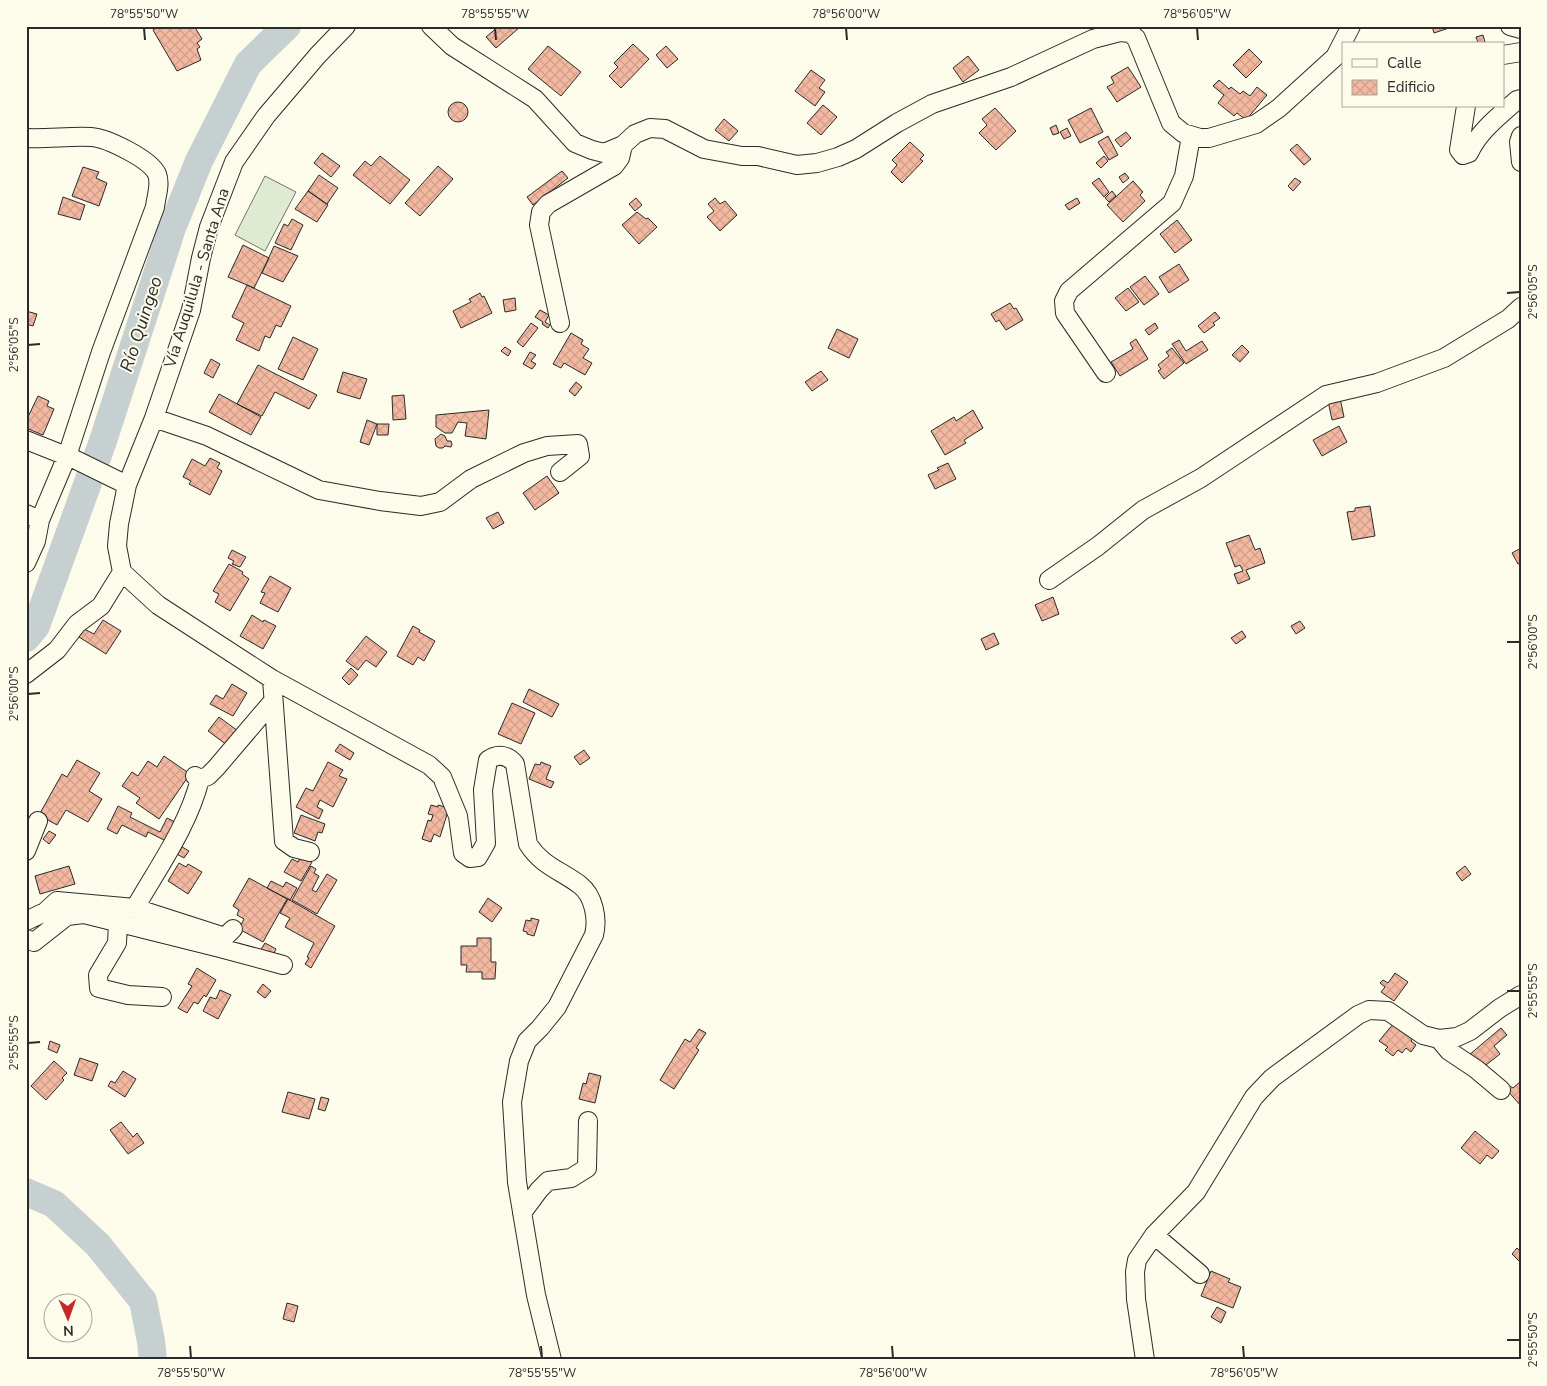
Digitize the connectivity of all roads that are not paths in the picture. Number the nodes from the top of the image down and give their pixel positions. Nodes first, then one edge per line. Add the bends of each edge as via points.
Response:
1 (346, 26) edge
2 (431, 26) edge
3 (1351, 26) edge
4 (1510, 26) edge
5 (1521, 29) edge
6 (1342, 42) edge
7 (1342, 42) edge
8 (1521, 52) edge
9 (1504, 54) edge
10 (1521, 99) edge
11 (1466, 108) edge
12 (1191, 136) junction
13 (1521, 136) edge
14 (26, 138) edge
15 (623, 145) junction
16 (1521, 162) edge
17 (1521, 307) edge
18 (560, 323) dead end
19 (1106, 372) dead end
20 (154, 418) junction
21 (26, 440) edge
22 (70, 458) junction
23 (560, 472) dead end
24 (120, 481) junction
25 (33, 517) edge
26 (26, 563) edge
27 (122, 572) junction
28 (1049, 580) dead end
29 (26, 674) edge
30 (272, 680) junction
31 (273, 701) junction
32 (38, 821) dead end
33 (26, 851) edge
34 (310, 852) dead end
35 (134, 908) junction
36 (26, 920) edge
37 (118, 923) junction
38 (233, 929) dead end
39 (26, 940) edge
40 (283, 965) dead end
41 (1521, 995) edge
42 (162, 997) dead end
43 (1439, 1039) junction
44 (1501, 1090) dead end
45 (588, 1121) dead end
46 (522, 1212) junction
47 (1154, 1235) junction
48 (1200, 1274) dead end
49 (552, 1360) edge
50 (1145, 1360) edge

1 - 20 street, Vía Auquilula - Santa Ana via 266,116 234,162 209,227 191,310
2 - 15 street via 452,46 535,99 576,144 604,153
3 - 6 street
4 - 5 street
7 - 12 street via 1334,57 1279,108 1256,124 1218,137
8 - 9 street
10 - 11 street via 1487,126 1469,154 1463,155 1459,150
12 - 15 street via 1171,123 1136,38 1130,33 1120,32 1093,39 1011,77 932,104 856,149 817,163 797,165 704,148 665,129 650,128 635,134
12 - 19 street via 1184,176 1172,203 1069,291 1064,301 1065,313
13 - 16 street
14 - 22 street via 94,137 114,144 149,164 157,174 159,185 101,352
15 - 18 street via 614,166 548,204 541,212 539,225
17 - 28 street via 1508,319 1444,358 1377,383 1326,395 1201,478 1143,510
20 - 23 street via 207,436 319,490 388,502 421,506 440,502 471,479 524,453 547,446 578,444 580,456
20 - 24 street, Vía Auquilula - Santa Ana
21 - 22 street
22 - 24 street
22 - 25 street
24 - 27 street, Vía Auquilula - Santa Ana via 117,546
25 - 26 street via 36,541
27 - 29 street via 101,606 77,624 57,650
27 - 30 street via 158,605
30 - 31 street
30 - 46 street via 429,765 442,777 458,816 464,853 470,858 478,857 486,843 483,790 488,760 502,755 511,759 515,764 528,844 552,869 581,886 590,898 596,916 594,935 557,1007 527,1041 518,1061 512,1102
31 - 34 street via 284,842
31 - 35 street via 216,768 208,776 198,777 194,801 173,844
32 - 33 street
35 - 36 street via 57,902 45,912
35 - 38 street via 225,937
37 - 39 street via 84,914 67,916 34,942
37 - 40 street
37 - 42 street via 117,943 98,975 99,988 128,995
41 - 43 street via 1470,1031 1457,1037
43 - 44 street via 1449,1052
43 - 47 street via 1422,1035 1388,1011 1369,1010 1358,1015 1272,1078 1254,1097 1196,1192
45 - 46 street via 587,1168 571,1178 548,1181
46 - 49 street via 536,1295
47 - 48 street
47 - 50 street via 1137,1260 1134,1272

